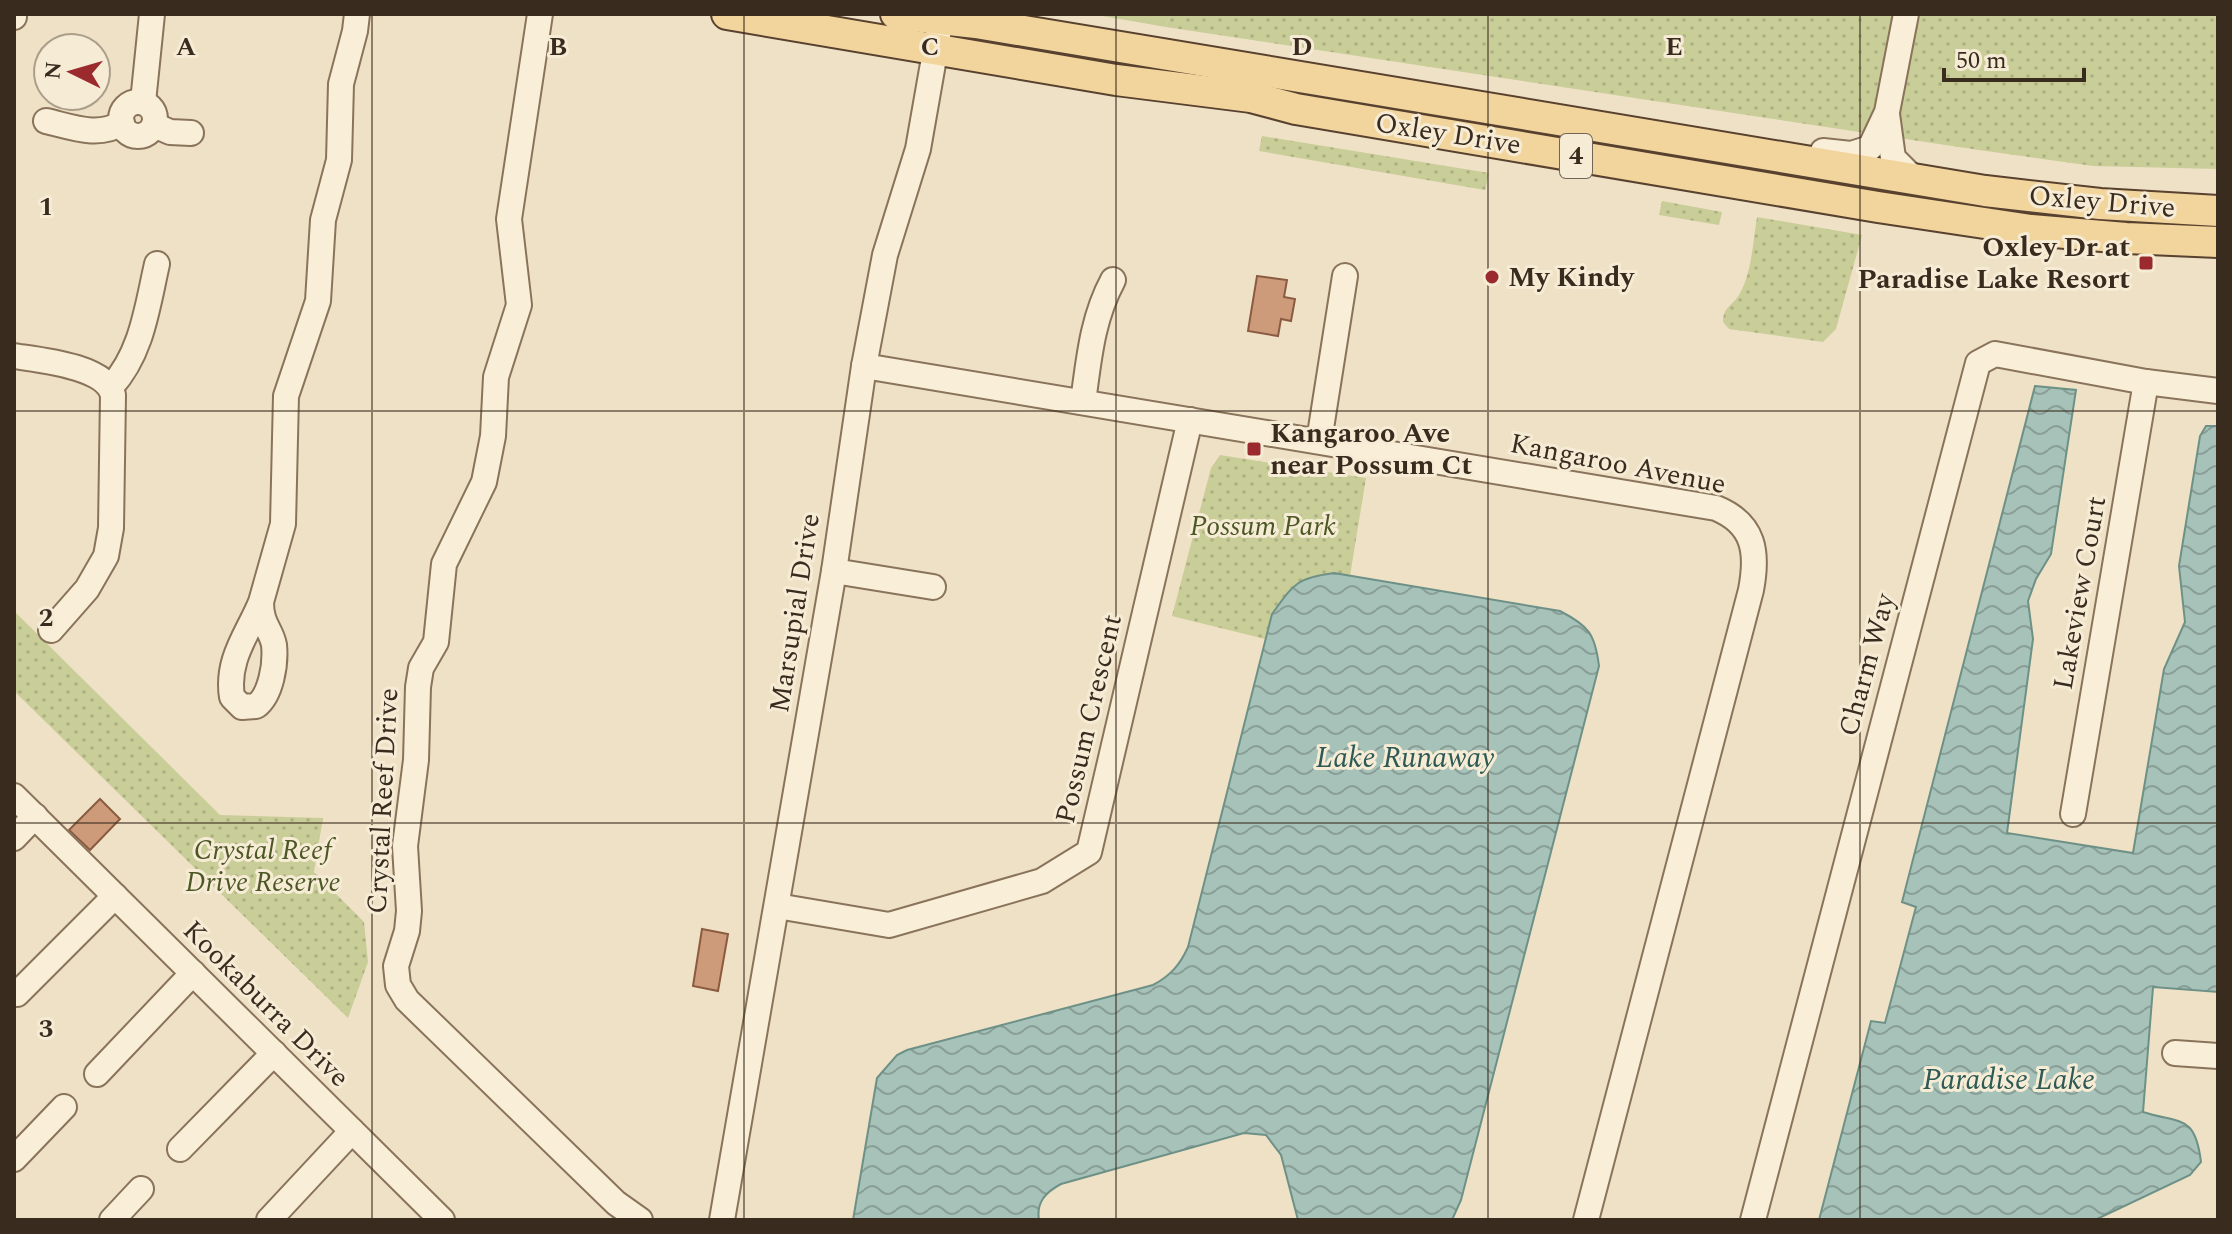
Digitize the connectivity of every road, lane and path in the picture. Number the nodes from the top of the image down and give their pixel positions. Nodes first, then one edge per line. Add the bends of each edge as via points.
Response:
1 (152, 14) edge
2 (540, 14) edge
3 (727, 14) edge
4 (896, 14) edge
5 (1906, 14) edge
6 (358, 15) edge
7 (941, 18) junction
8 (936, 49) junction
9 (143, 102) junction
10 (1887, 112) junction
11 (46, 121) dead end
12 (122, 123) junction
13 (154, 125) junction
14 (191, 133) dead end
15 (1762, 154) junction
16 (1914, 179) junction
17 (2218, 211) edge
18 (2218, 242) edge
19 (157, 264) dead end
20 (1345, 276) dead end
21 (1113, 280) dead end
22 (14, 356) edge
23 (864, 366) junction
24 (2146, 382) junction
25 (111, 387) junction
26 (2218, 391) edge
27 (1083, 402) junction
28 (1190, 420) junction
29 (1319, 441) junction
30 (834, 571) junction
31 (933, 587) dead end
32 (261, 602) dead end
33 (51, 630) dead end
34 (14, 796) edge
35 (2073, 814) dead end
36 (35, 816) junction
37 (14, 838) edge
38 (115, 896) junction
39 (777, 906) junction
40 (193, 973) junction
41 (17, 994) dead end
42 (274, 1053) junction
43 (2175, 1053) dead end
44 (2218, 1056) edge
45 (97, 1074) dead end
46 (64, 1107) dead end
47 (352, 1131) junction
48 (180, 1149) dead end
49 (14, 1159) edge
50 (141, 1189) dead end
51 (431, 1216) edge
52 (112, 1220) edge
53 (269, 1220) edge
54 (640, 1220) edge
55 (722, 1220) edge
56 (1586, 1220) edge
57 (1753, 1220) edge

1 - 9 street
2 - 54 street, Crystal Reef Drive via 509,219 519,305 496,377 484,482 444,564 436,642 421,668 405,846 409,911 396,966 407,1000 616,1203
3 - 8 main road, Oxley Drive / 4
4 - 7 main road, Oxley Drive / 4
5 - 10 street
6 - 32 street via 341,84 341,143 323,220 318,301 286,396 283,524
7 - 8 street, Marsupial Drive
7 - 15 main road, Oxley Drive / 4
8 - 18 main road, Oxley Drive / 4 via 1251,97 1938,216 2078,235
8 - 23 street, Marsupial Drive via 918,149 885,255
9 - 12 street via 126,106
9 - 13 street via 153,112
10 - 15 street via 1870,148 1858,154 1795,147
10 - 16 street via 1893,158
11 - 12 street via 95,131
12 - 13 street via 137,136
13 - 14 street
15 - 16 main road, Oxley Drive / 4
16 - 17 main road, Oxley Drive / 4 via 2047,199
19 - 25 street via 136,349
20 - 29 street
21 - 27 street via 1093,325
22 - 25 street via 80,369
23 - 27 street, Kangaroo Avenue
23 - 30 street, Marsupial Drive
24 - 26 street, Charm Way
24 - 35 street, Lakeview Court
24 - 57 street, Charm Way via 1995,354 1978,363
25 - 33 street via 112,513 106,556 87,589
27 - 28 street, Kangaroo Avenue
28 - 29 street, Kangaroo Avenue
28 - 39 street, Possum Crescent via 1089,852 1042,881 889,925
29 - 56 street, Kangaroo Avenue via 1716,508 1738,520 1754,545 1751,590
30 - 31 street
30 - 39 street, Marsupial Drive
34 - 36 street, Kookaburra Drive
36 - 37 street
36 - 38 street, Kookaburra Drive
38 - 40 street, Kookaburra Drive
38 - 41 street
39 - 55 street, Marsupial Drive
40 - 42 street, Kookaburra Drive
40 - 45 street
42 - 47 street, Kookaburra Drive
42 - 48 street
43 - 44 street
46 - 49 street
47 - 51 street, Kookaburra Drive
47 - 53 street
50 - 52 street

